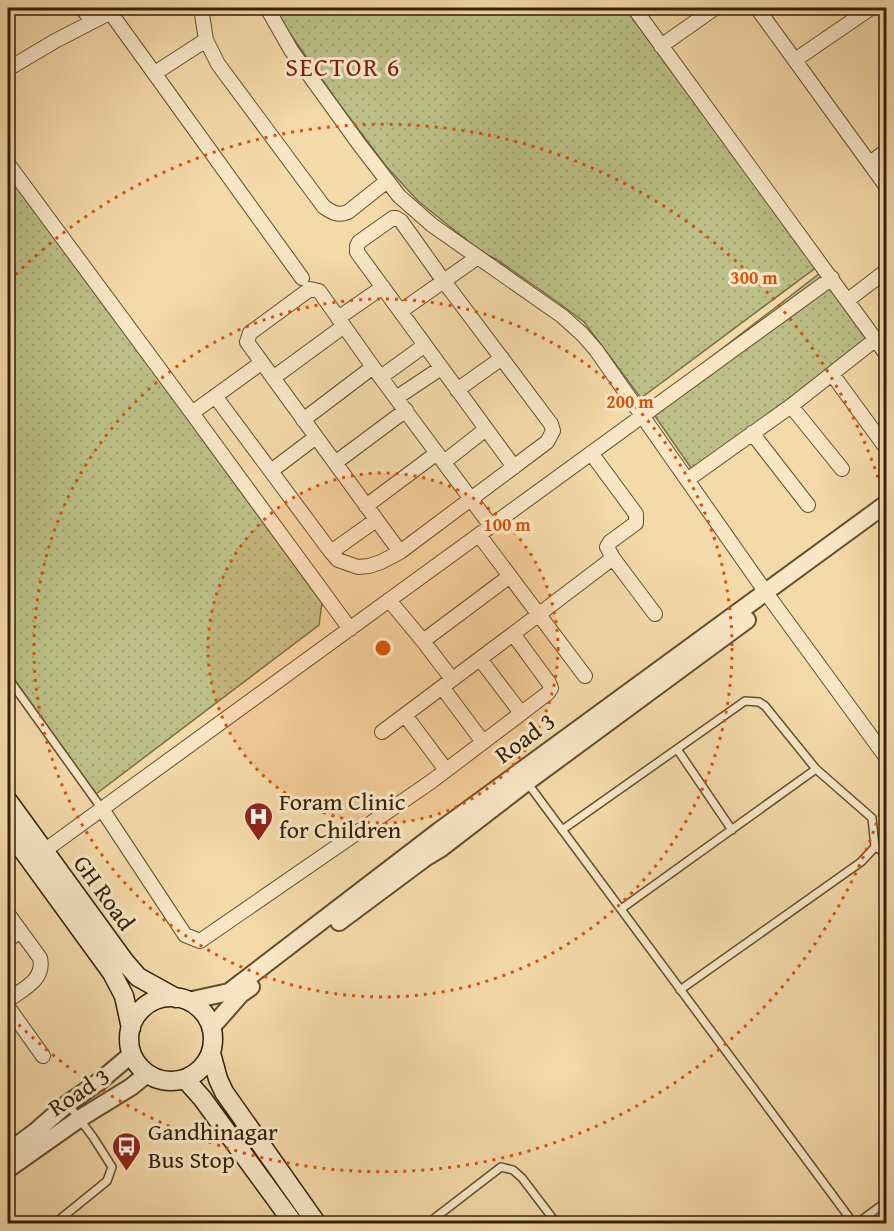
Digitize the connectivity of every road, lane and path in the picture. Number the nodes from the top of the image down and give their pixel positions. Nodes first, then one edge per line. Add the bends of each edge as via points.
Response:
1 (82, 8) edge
2 (201, 8) edge
3 (267, 8) edge
4 (634, 8) edge
5 (715, 8) edge
6 (758, 8) edge
7 (871, 8) edge
8 (115, 10) edge
9 (92, 21) junction
10 (206, 40) junction
11 (661, 46) junction
12 (795, 60) junction
13 (8, 69) edge
14 (155, 73) junction
15 (886, 151) edge
16 (870, 163) junction
17 (8, 164) edge
18 (387, 181) junction
19 (886, 186) edge
20 (478, 257) junction
21 (302, 278) dead end
22 (832, 278) junction
23 (884, 278) edge
24 (443, 280) junction
25 (383, 287) junction
26 (848, 300) junction
27 (401, 311) junction
28 (341, 322) junction
29 (876, 339) junction
30 (425, 345) junction
31 (886, 354) edge
32 (502, 358) junction
33 (261, 363) junction
34 (441, 368) junction
35 (377, 372) junction
36 (832, 374) junction
37 (273, 378) junction
38 (457, 390) junction
39 (216, 396) junction
40 (396, 398) junction
41 (791, 406) junction
42 (406, 410) junction
43 (192, 412) junction
44 (642, 416) junction
45 (303, 420) junction
46 (486, 429) junction
47 (752, 433) junction
48 (316, 437) junction
49 (884, 445) dead end
50 (591, 453) junction
51 (440, 457) junction
52 (335, 463) junction
53 (514, 467) junction
54 (842, 469) dead end
55 (271, 471) junction
56 (687, 480) junction
57 (471, 498) junction
58 (886, 504) edge
59 (808, 505) dead end
60 (366, 506) junction
61 (886, 519) edge
62 (376, 520) junction
63 (491, 526) junction
64 (479, 535) junction
65 (331, 552) junction
66 (400, 552) junction
67 (613, 558) junction
68 (510, 576) junction
69 (769, 596) junction
70 (389, 600) junction
71 (539, 614) junction
72 (655, 614) dead end
73 (350, 629) junction
74 (513, 634) junction
75 (423, 641) junction
76 (480, 659) junction
77 (585, 676) dead end
78 (8, 678) edge
79 (447, 683) junction
80 (521, 713) junction
81 (405, 715) junction
82 (382, 732) dead end
83 (483, 742) junction
84 (677, 749) junction
85 (886, 757) edge
86 (816, 769) junction
87 (446, 770) junction
88 (523, 777) junction
89 (8, 801) edge
90 (102, 809) junction
91 (8, 830) edge
92 (562, 830) junction
93 (732, 830) junction
94 (875, 847) junction
95 (44, 851) junction
96 (886, 853) edge
97 (621, 909) junction
98 (8, 914) edge
99 (20, 931) junction
100 (8, 940) edge
101 (681, 990) junction
102 (182, 999) junction
103 (8, 1000) edge
104 (8, 1007) edge
105 (131, 1028) junction
106 (211, 1028) junction
107 (211, 1053) junction
108 (132, 1054) junction
109 (43, 1056) dead end
110 (147, 1074) junction
111 (185, 1079) junction
112 (67, 1104) junction
113 (79, 1119) junction
114 (8, 1152) edge
115 (8, 1170) edge
116 (886, 1202) edge
117 (54, 1224) edge
118 (294, 1224) edge
119 (317, 1224) edge
120 (427, 1224) edge
121 (557, 1224) edge
122 (855, 1224) edge

1 - 9 street
2 - 10 street
3 - 18 street via 291,50
4 - 11 street
5 - 11 street
6 - 12 street
7 - 12 street
8 - 9 street
8 - 14 street
9 - 13 street
10 - 14 street
10 - 18 street via 218,64 324,207 341,215
11 - 22 street
12 - 16 street
14 - 21 street
15 - 16 street
16 - 19 street
17 - 43 street
18 - 20 street via 417,213
20 - 24 street
20 - 44 street via 582,334
22 - 26 street
22 - 44 street
23 - 26 street
24 - 25 street via 396,218 357,246 357,252
24 - 27 street
24 - 32 street
25 - 27 street
25 - 28 street
26 - 29 street
27 - 30 street
28 - 33 street via 319,291 310,289 250,333 247,342
28 - 35 street
28 - 37 street
29 - 31 street
29 - 36 street
30 - 34 street
30 - 35 street
32 - 38 street
32 - 53 street via 553,431 547,442
33 - 37 street
33 - 39 street
34 - 38 street
34 - 40 street
35 - 40 street
35 - 45 street
36 - 41 street
36 - 49 street
37 - 45 street
38 - 46 street
39 - 43 street
39 - 55 street
40 - 42 street
41 - 47 street
41 - 54 street
42 - 51 street
42 - 52 street
43 - 73 street
44 - 50 street
44 - 56 street
45 - 48 street
46 - 51 street
46 - 53 street
47 - 56 street
47 - 59 street
48 - 52 street
48 - 55 street
50 - 63 street
50 - 67 street via 637,518 607,547
51 - 57 street
51 - 60 street
52 - 60 street
53 - 57 street
55 - 65 street
56 - 69 street
57 - 63 street
57 - 66 street
58 - 69 street, Road 3
60 - 62 street
61 - 69 street, Road 3
62 - 65 street
62 - 66 street
63 - 64 street
64 - 68 street
64 - 70 street
65 - 66 street via 338,560 358,567 381,562
67 - 71 street
67 - 72 street
68 - 71 street
68 - 75 street
69 - 85 street
69 - 88 street, Road 3
70 - 73 street
70 - 75 street
71 - 74 street
71 - 77 street
73 - 90 street
74 - 76 street
74 - 80 street via 551,688
75 - 79 street
76 - 79 street
76 - 80 street
78 - 90 lane
79 - 81 street
79 - 83 street
80 - 83 street
81 - 82 street
81 - 87 street
83 - 87 street
84 - 86 lane via 745,701 752,701 765,705
84 - 92 lane
84 - 93 lane
86 - 93 lane
86 - 94 lane via 872,818
87 - 90 street via 200,941 185,935
88 - 92 lane
88 - 102 street, Road 3 via 430,838 229,992
88 - 106 street, Road 3 via 440,849 241,994
89 - 95 main road, GH Road
90 - 95 street
91 - 105 main road, GH Road via 112,972 124,996
92 - 97 lane
93 - 97 lane
94 - 96 lane
94 - 101 lane via 861,862
95 - 102 main road, GH Road via 138,977
97 - 101 lane
98 - 99 street
99 - 100 street
99 - 103 street via 40,958 41,972
101 - 122 lane
102 - 105 main road via 153,1001 143,1008
102 - 106 main road via 198,1008
104 - 109 street
105 - 108 main road
106 - 107 main road
107 - 111 main road via 205,1064
107 - 119 main road via 224,1092
108 - 110 main road
108 - 112 street, Road 3
110 - 111 main road via 159,1080
110 - 113 street, Road 3
111 - 118 main road
112 - 113 lane
112 - 114 street, Road 3
113 - 115 street, Road 3
113 - 117 lane via 112,1167 107,1181
116 - 122 lane
120 - 121 lane via 501,1167 522,1178

